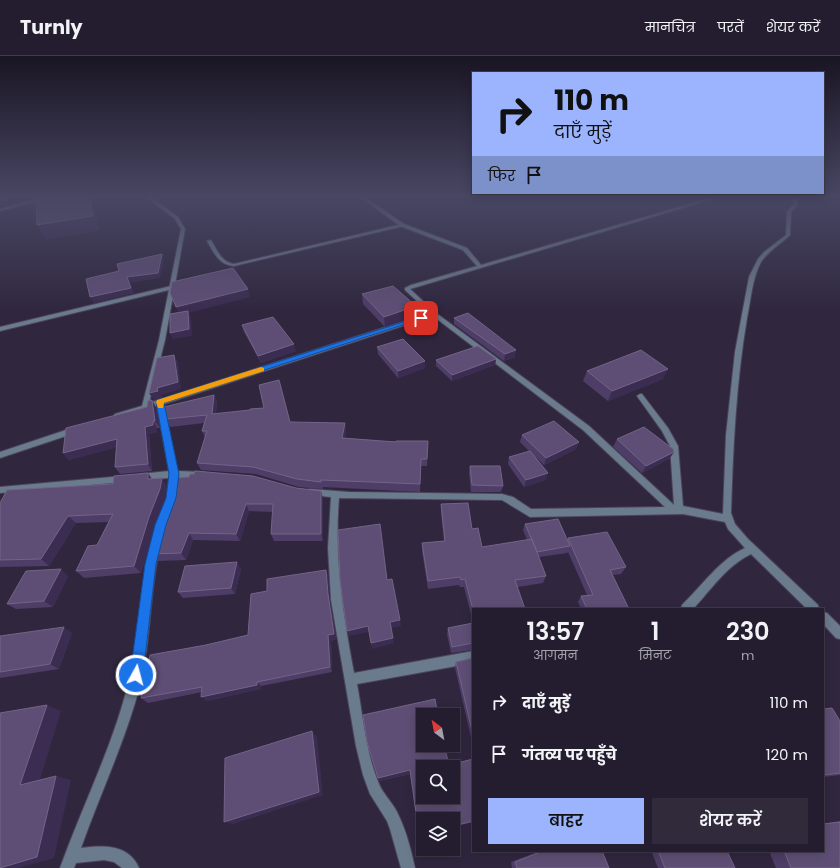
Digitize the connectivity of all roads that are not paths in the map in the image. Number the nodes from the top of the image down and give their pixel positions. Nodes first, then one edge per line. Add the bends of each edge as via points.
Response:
1 (182, 235) edge
2 (360, 235) edge
3 (428, 235) edge
4 (587, 235) edge
5 (788, 235) edge
6 (209, 241) dead end
7 (480, 266) junction
8 (171, 288) junction
9 (434, 314) junction
10 (0, 330) edge
11 (640, 396) dead end
12 (160, 402) junction
13 (145, 406) junction
14 (107, 419) edge
15 (85, 427) edge
16 (0, 456) edge
17 (174, 474) junction
18 (216, 476) edge
19 (0, 490) edge
20 (299, 491) edge
21 (335, 495) junction
22 (168, 504) edge
23 (676, 510) junction
24 (728, 519) junction
25 (158, 532) edge
26 (752, 549) junction
27 (687, 608) edge
28 (813, 608) edge
29 (824, 618) edge
30 (840, 634) edge
31 (472, 657) edge
32 (350, 680) junction
33 (69, 863) edge
34 (132, 868) edge
35 (408, 868) edge

1 - 8 street
2 - 6 street via 234,265 226,264 220,259
3 - 7 street via 465,249
4 - 7 street
5 - 24 street via 760,260 752,277 738,352 730,435 726,505
7 - 9 street via 408,288 410,294
8 - 10 street
8 - 13 street via 162,340
9 - 12 street
9 - 23 street via 580,424
11 - 23 street via 674,446
12 - 13 street
12 - 17 street
13 - 14 street
15 - 16 street
17 - 18 street
17 - 19 street
17 - 22 street
20 - 21 street
21 - 23 street via 502,497 511,500 523,510 538,514
21 - 32 street via 332,521 333,569
23 - 24 street
24 - 26 street
25 - 33 street via 150,564 136,675 127,712
26 - 27 street via 732,560
26 - 28 street
29 - 30 street
31 - 32 street
32 - 35 street via 369,774 401,839
33 - 34 street via 107,852 119,855

